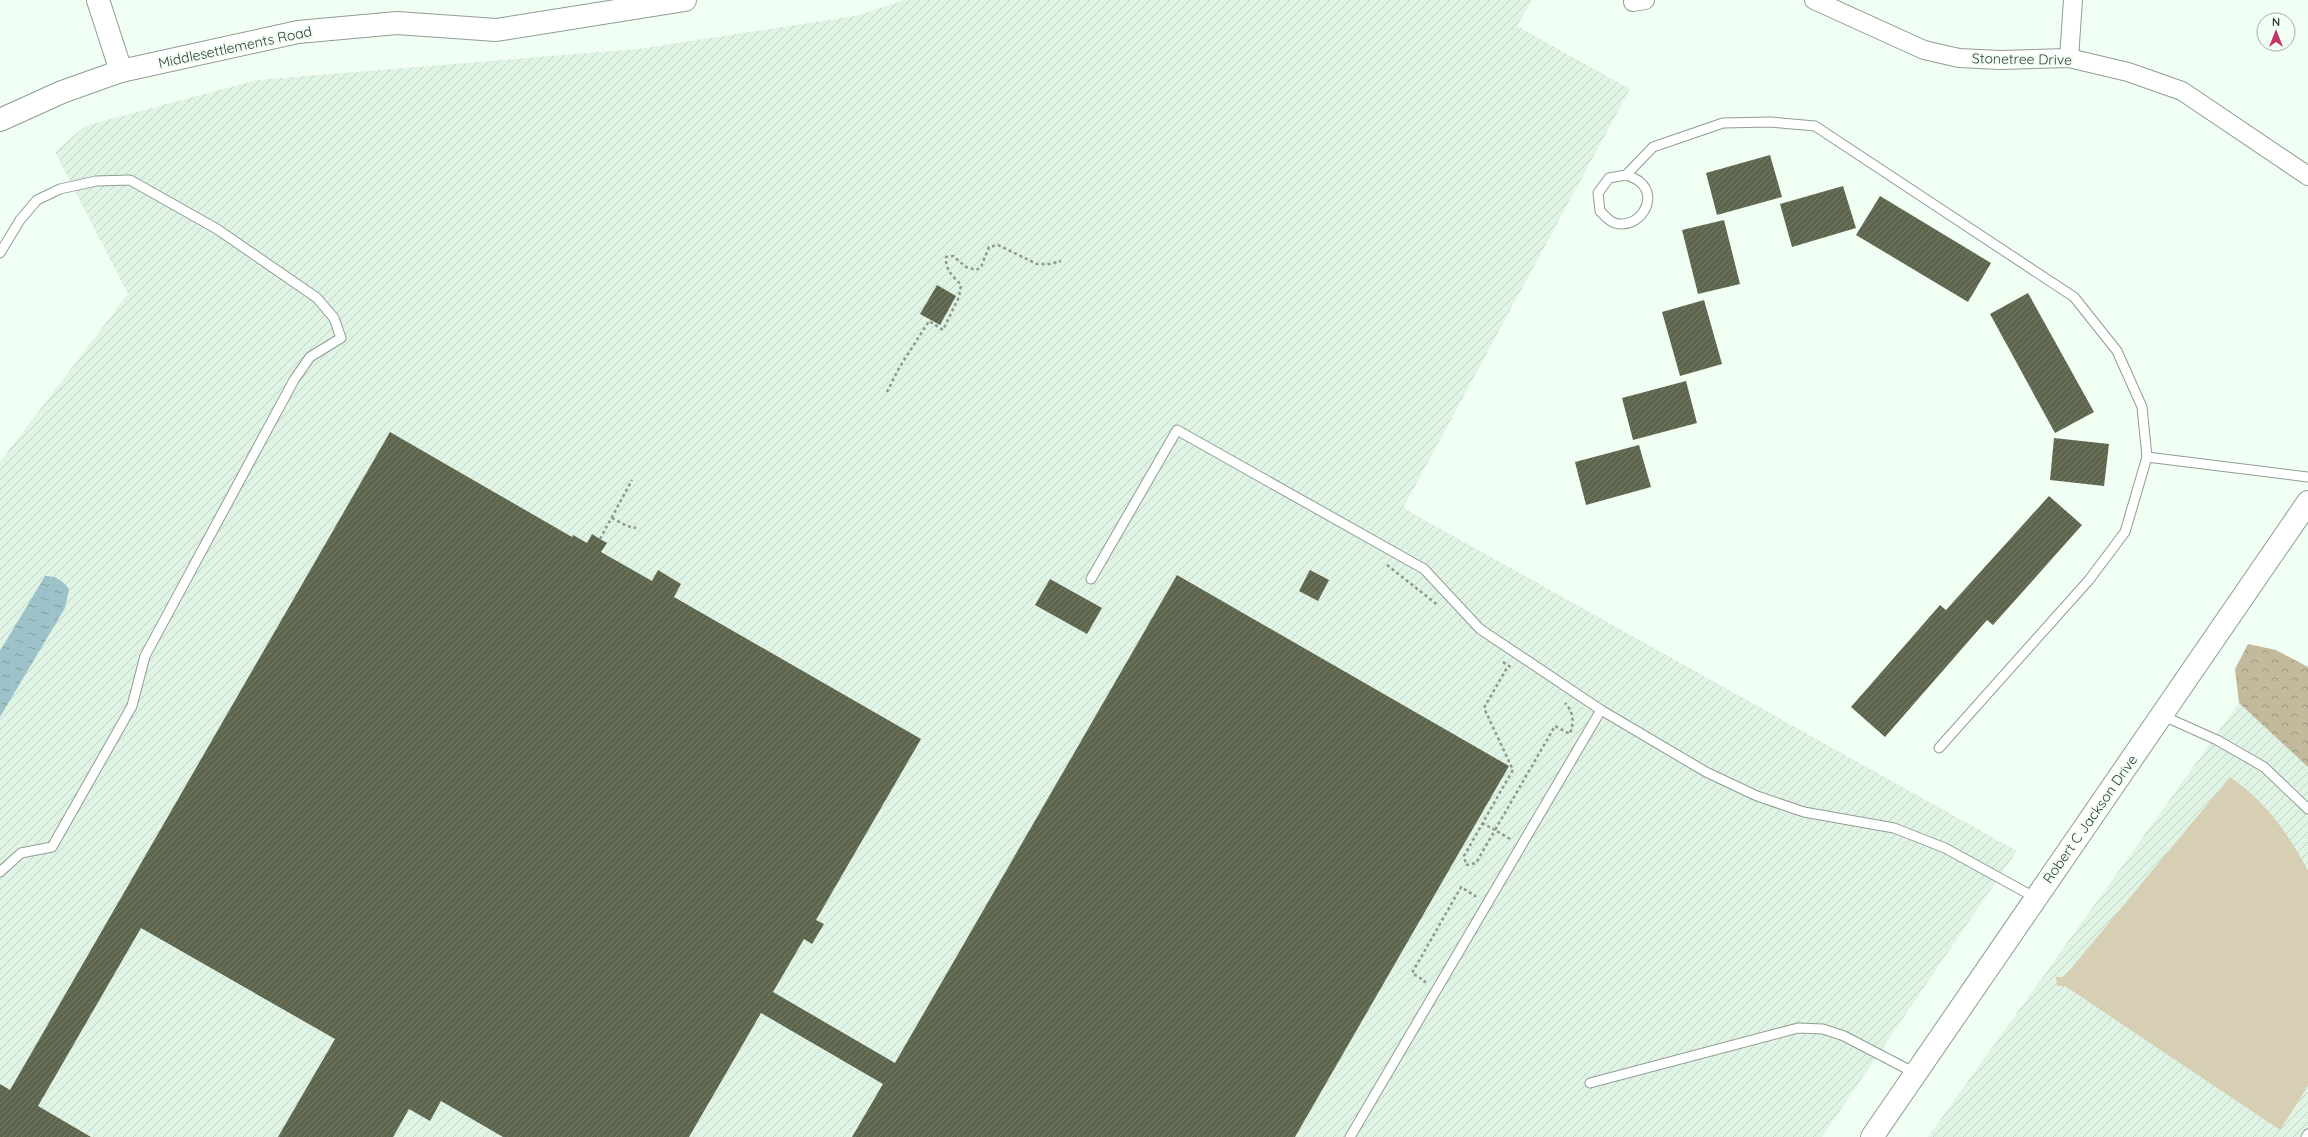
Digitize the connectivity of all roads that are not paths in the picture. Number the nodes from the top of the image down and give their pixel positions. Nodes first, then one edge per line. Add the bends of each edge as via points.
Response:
1 (98, 0) edge
2 (685, 0) edge
3 (1814, 0) edge
4 (2073, 0) edge
5 (2069, 58) junction
6 (121, 71) junction
7 (0, 120) edge
8 (1626, 175) junction
9 (2308, 176) edge
10 (0, 253) edge
11 (2147, 457) junction
12 (2308, 477) edge
13 (2308, 502) edge
14 (1092, 579) dead end
15 (1601, 710) junction
16 (2162, 715) junction
17 (1938, 748) dead end
18 (2308, 808) edge
19 (0, 872) edge
20 (2036, 898) junction
21 (1915, 1073) junction
22 (1590, 1083) dead end
23 (2308, 1134) edge
24 (1350, 1137) edge
25 (1872, 1137) edge
26 (2306, 1137) edge

1 - 6 street
2 - 6 street, Middlesettlements Road via 496,30 397,23 298,32
3 - 5 street, Stonetree Drive via 1924,50 1959,58
4 - 5 street
5 - 9 street, Stonetree Drive via 2128,72 2182,91
6 - 7 street, Middlesettlements Road via 62,92
8 - 8 lane via 1609,178 1598,193 1600,211 1614,223 1631,223 1644,213 1648,197 1641,182
8 - 11 lane via 1652,147 1723,123 1770,122 1815,126 2074,297 2117,351 2142,407
10 - 19 lane via 20,220 37,200 60,189 81,184 130,180 217,229 318,298 334,318 342,338 310,357 294,380 145,656 132,706 52,847 21,853
11 - 12 lane
11 - 17 lane via 2125,532 2089,580
13 - 16 street, Robert C Jackson Drive
14 - 15 lane via 1177,430 1424,569 1480,629
15 - 20 lane via 1706,772 1757,796 1804,812 1894,828 1952,852
15 - 24 lane
16 - 18 lane via 2217,740 2264,767
16 - 20 street, Robert C Jackson Drive
20 - 21 street, Robert C Jackson Drive
21 - 22 lane via 1844,1036 1823,1029 1798,1028
21 - 25 street, Robert C Jackson Drive
23 - 26 lane

